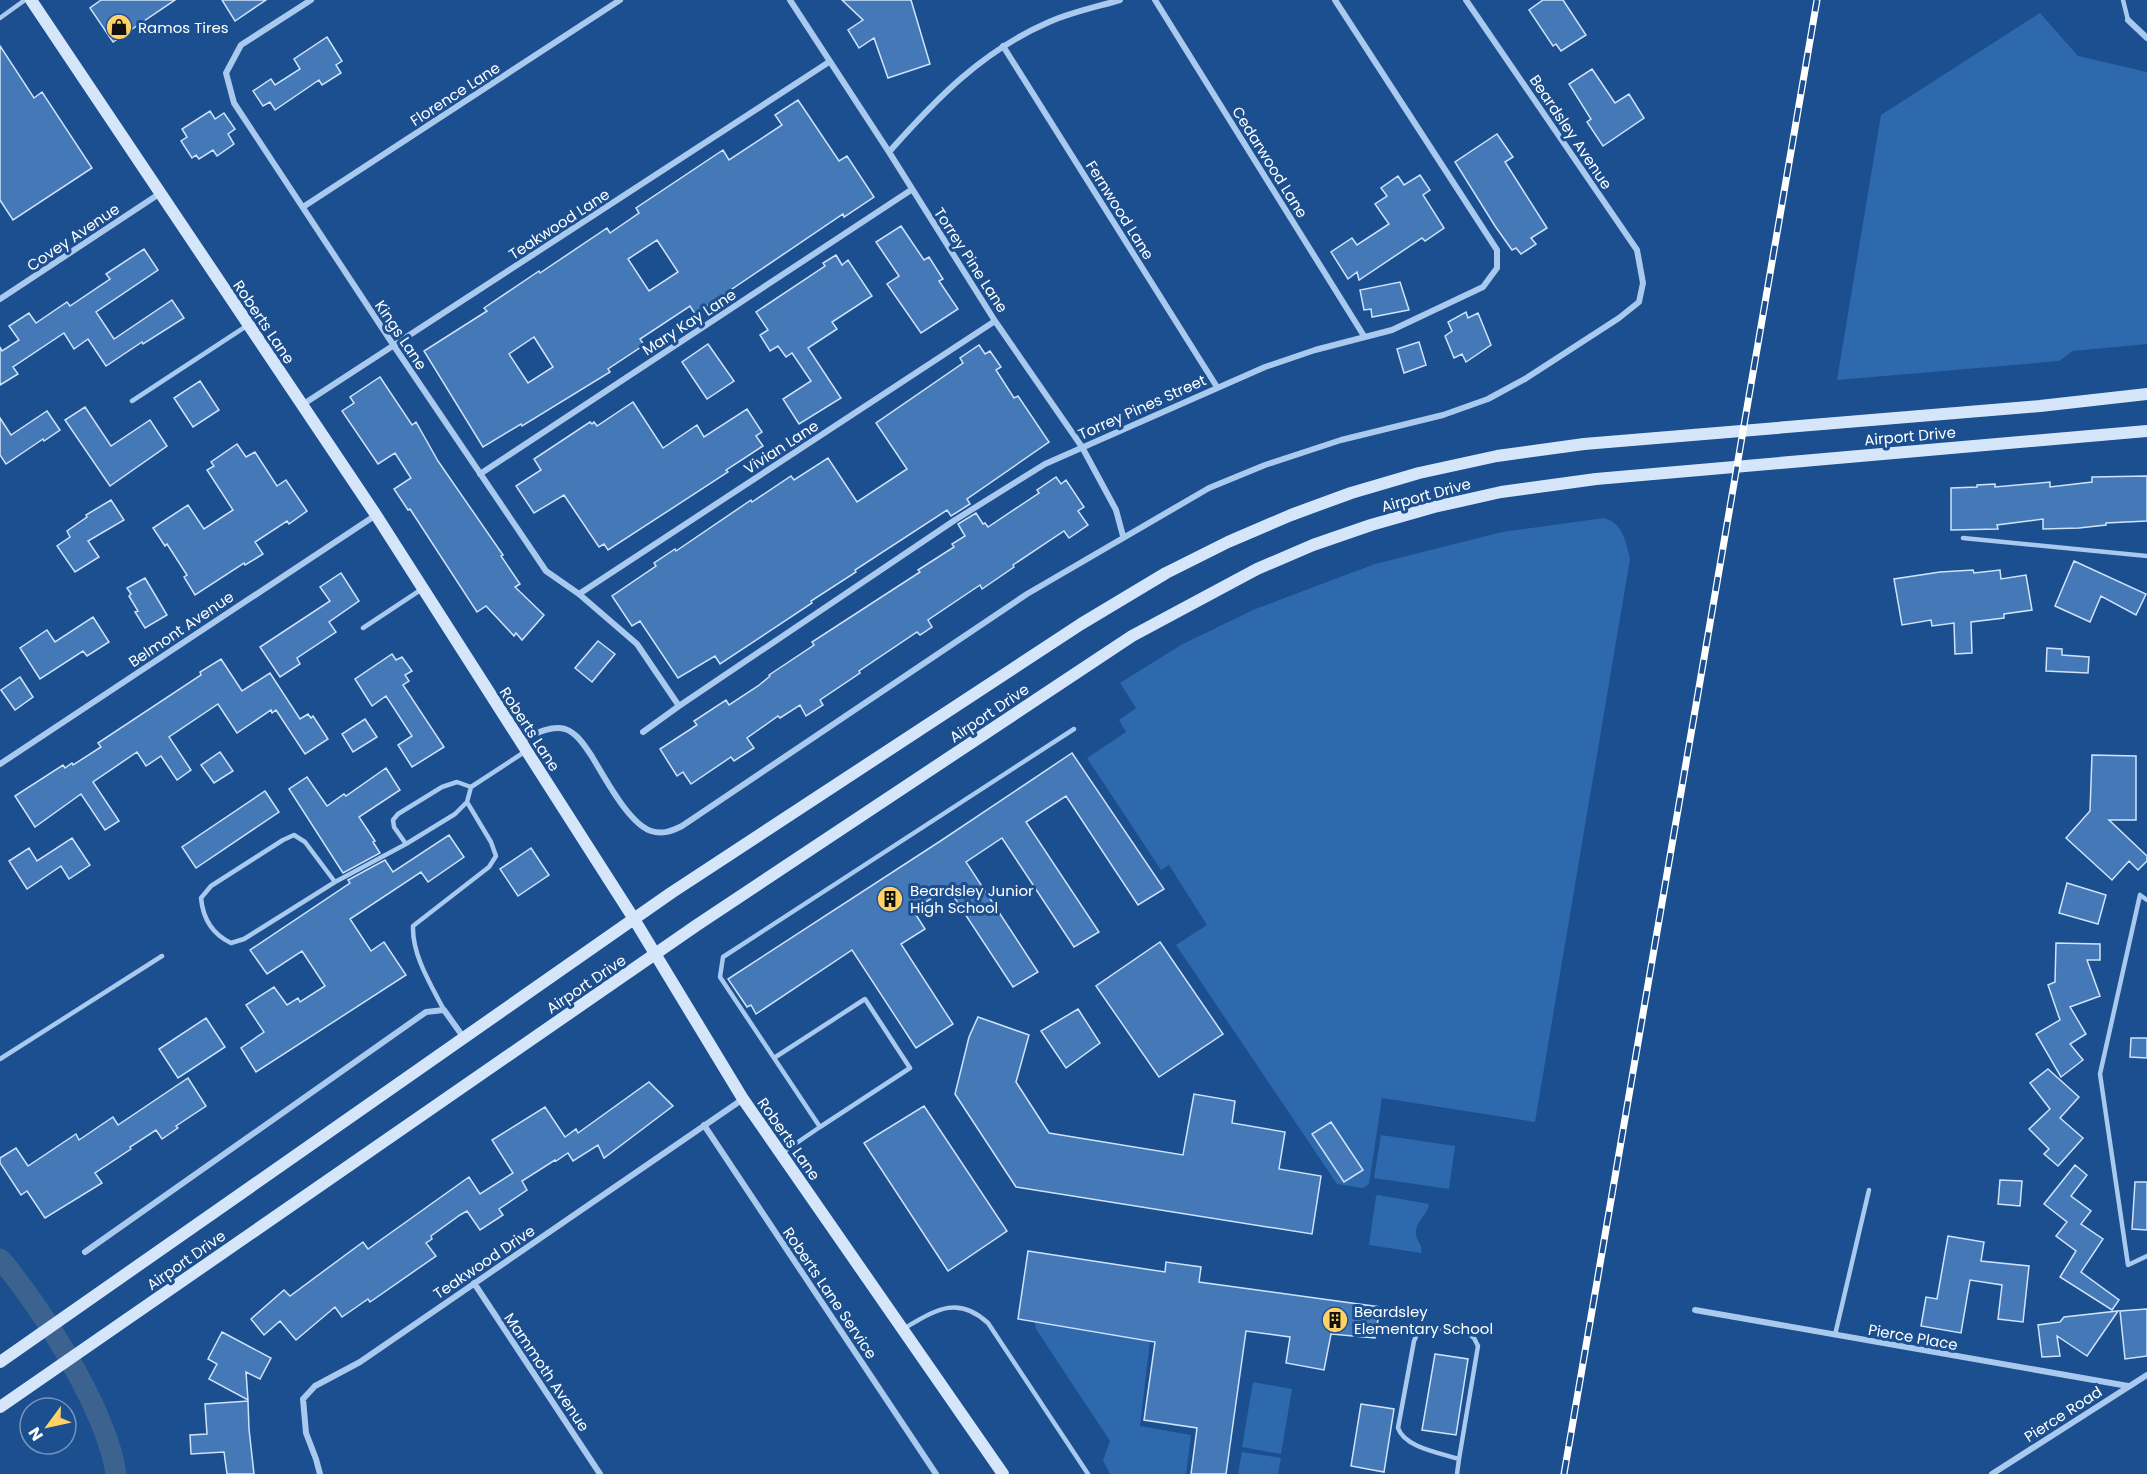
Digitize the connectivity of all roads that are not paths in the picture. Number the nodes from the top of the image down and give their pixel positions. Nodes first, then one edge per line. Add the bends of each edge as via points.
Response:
1 (25, 0) edge
2 (31, 0) edge
3 (620, 0) edge
4 (790, 0) edge
5 (1120, 0) edge
6 (1155, 0) edge
7 (1335, 0) edge
8 (1466, 0) edge
9 (2123, 0) edge
10 (306, 1) edge
11 (0, 18) edge
12 (2128, 20) joint
13 (2147, 38) edge
14 (1003, 46) junction
15 (829, 62) junction
16 (889, 153) junction
17 (912, 190) junction
18 (159, 194) junction
19 (303, 207) junction
20 (0, 299) edge
21 (996, 321) junction
22 (248, 325) junction
23 (1364, 336) junction
24 (394, 346) junction
25 (1217, 387) junction
26 (2147, 394) edge
27 (132, 401) dead end
28 (302, 405) junction
29 (2147, 431) edge
30 (1082, 447) junction
31 (480, 474) junction
32 (376, 515) junction
33 (1123, 536) junction
34 (1963, 538) dead end
35 (2147, 556) edge
36 (422, 589) junction
37 (579, 594) junction
38 (363, 628) dead end
39 (679, 705) junction
40 (1074, 729) dead end
41 (643, 732) dead end
42 (523, 746) junction
43 (0, 764) edge
44 (471, 787) junction
45 (467, 802) junction
46 (406, 844) junction
47 (335, 882) junction
48 (2147, 900) edge
49 (634, 919) junction
50 (655, 955) junction
51 (162, 956) dead end
52 (444, 1010) junction
53 (464, 1038) junction
54 (774, 1058) junction
55 (0, 1059) edge
56 (743, 1099) junction
57 (704, 1125) junction
58 (820, 1127) junction
59 (781, 1154) junction
60 (1869, 1190) dead end
61 (85, 1252) dead end
62 (2147, 1256) edge
63 (474, 1283) junction
64 (1695, 1310) dead end
65 (903, 1329) junction
66 (1835, 1335) junction
67 (0, 1362) edge
68 (2147, 1375) edge
69 (2128, 1386) junction
70 (0, 1407) edge
71 (1460, 1459) junction
72 (320, 1474) edge
73 (600, 1474) edge
74 (936, 1474) edge
75 (1004, 1474) edge
76 (1088, 1474) edge
77 (1457, 1474) edge
78 (1992, 1474) edge

1 - 11 lane
2 - 18 main road, Roberts Lane
3 - 19 street, Florence Lane
4 - 15 street, Torrey Pine Lane
5 - 14 street via 1050,22
6 - 23 street, Cedarwood Lane
7 - 23 street, Torrey Pines Street via 1497,250 1497,268 1483,287 1392,330
8 - 33 street, Beardsley Avenue via 1636,250 1643,283 1639,302 1525,379 1488,399 1265,465 1209,488
9 - 12 lane
10 - 19 street, Kings Lane via 241,45 226,73 234,103
12 - 13 street
14 - 16 street via 970,69 933,103
14 - 25 street, Fernwood Lane
15 - 16 street, Torrey Pine Lane
15 - 24 street, Teakwood Lane
16 - 17 street, Torrey Pine Lane
17 - 21 street, Torrey Pine Lane
17 - 31 street, Mary Kay Lane
18 - 20 street, Covey Avenue
18 - 22 main road, Roberts Lane
19 - 24 street, Kings Lane
21 - 30 street, Torrey Pine Lane
21 - 37 street, Vivian Lane
22 - 27 lane
22 - 28 main road, Roberts Lane
23 - 25 street, Torrey Pines Street
24 - 28 street, Teakwood Lane
24 - 31 street, Kings Lane
25 - 30 street, Torrey Pines Street
26 - 49 main road, Airport Drive via 1549,448 1438,468 1331,500 1228,542 1124,597
28 - 32 main road, Roberts Lane
29 - 50 main road, Airport Drive via 1564,483 1457,502 1345,534 1257,569 1132,636
30 - 33 street, Torrey Pine Lane via 1116,510
30 - 39 street, Torrey Pines Street via 1045,464 955,520
31 - 37 street, Kings Lane via 546,571
32 - 36 main road, Roberts Lane
32 - 43 street, Belmont Avenue
33 - 42 street via 1028,594 667,833 652,832 626,811 580,738 565,729 550,729
34 - 35 lane
36 - 38 lane
36 - 42 main road, Roberts Lane
37 - 39 street via 637,644
39 - 41 street, Torrey Pines Street
40 - 54 lane via 723,957 720,977
42 - 44 lane
42 - 49 main road, Roberts Lane
44 - 45 lane
44 - 46 lane via 457,782 442,787 398,814 393,820 394,827
45 - 46 lane via 455,814
45 - 52 lane via 496,856 489,867 413,926 412,939
46 - 47 lane
47 - 47 lane via 244,939 231,943 218,937 203,912 201,898 211,885 294,835 305,842
48 - 62 lane via 2140,895 2100,1074 2128,1265
49 - 50 main road, Roberts Lane
49 - 53 main road, Airport Drive
50 - 56 main road, Roberts Lane
50 - 70 main road, Airport Drive
51 - 55 lane
52 - 53 street
52 - 61 street via 426,1012
53 - 67 main road, Airport Drive
54 - 58 lane
54 - 58 lane via 865,999 910,1068
56 - 57 street, Teakwood Drive
56 - 59 main road, Roberts Lane
57 - 63 street, Teakwood Drive
57 - 74 street, Roberts Lane Service
58 - 59 lane
59 - 65 main road, Roberts Lane
60 - 66 lane
63 - 72 street, Teakwood Drive via 360,1362 315,1386 303,1399 306,1433
63 - 73 street, Mammoth Avenue
64 - 66 street, Pierce Place
65 - 75 main road, Roberts Lane
65 - 76 lane via 940,1309 962,1307 981,1317
66 - 69 street, Pierce Place
68 - 69 street, Pierce Road
69 - 78 street, Pierce Road
71 - 71 lane via 1478,1346 1465,1331 1426,1327 1414,1341 1398,1428 1408,1442
71 - 77 lane

